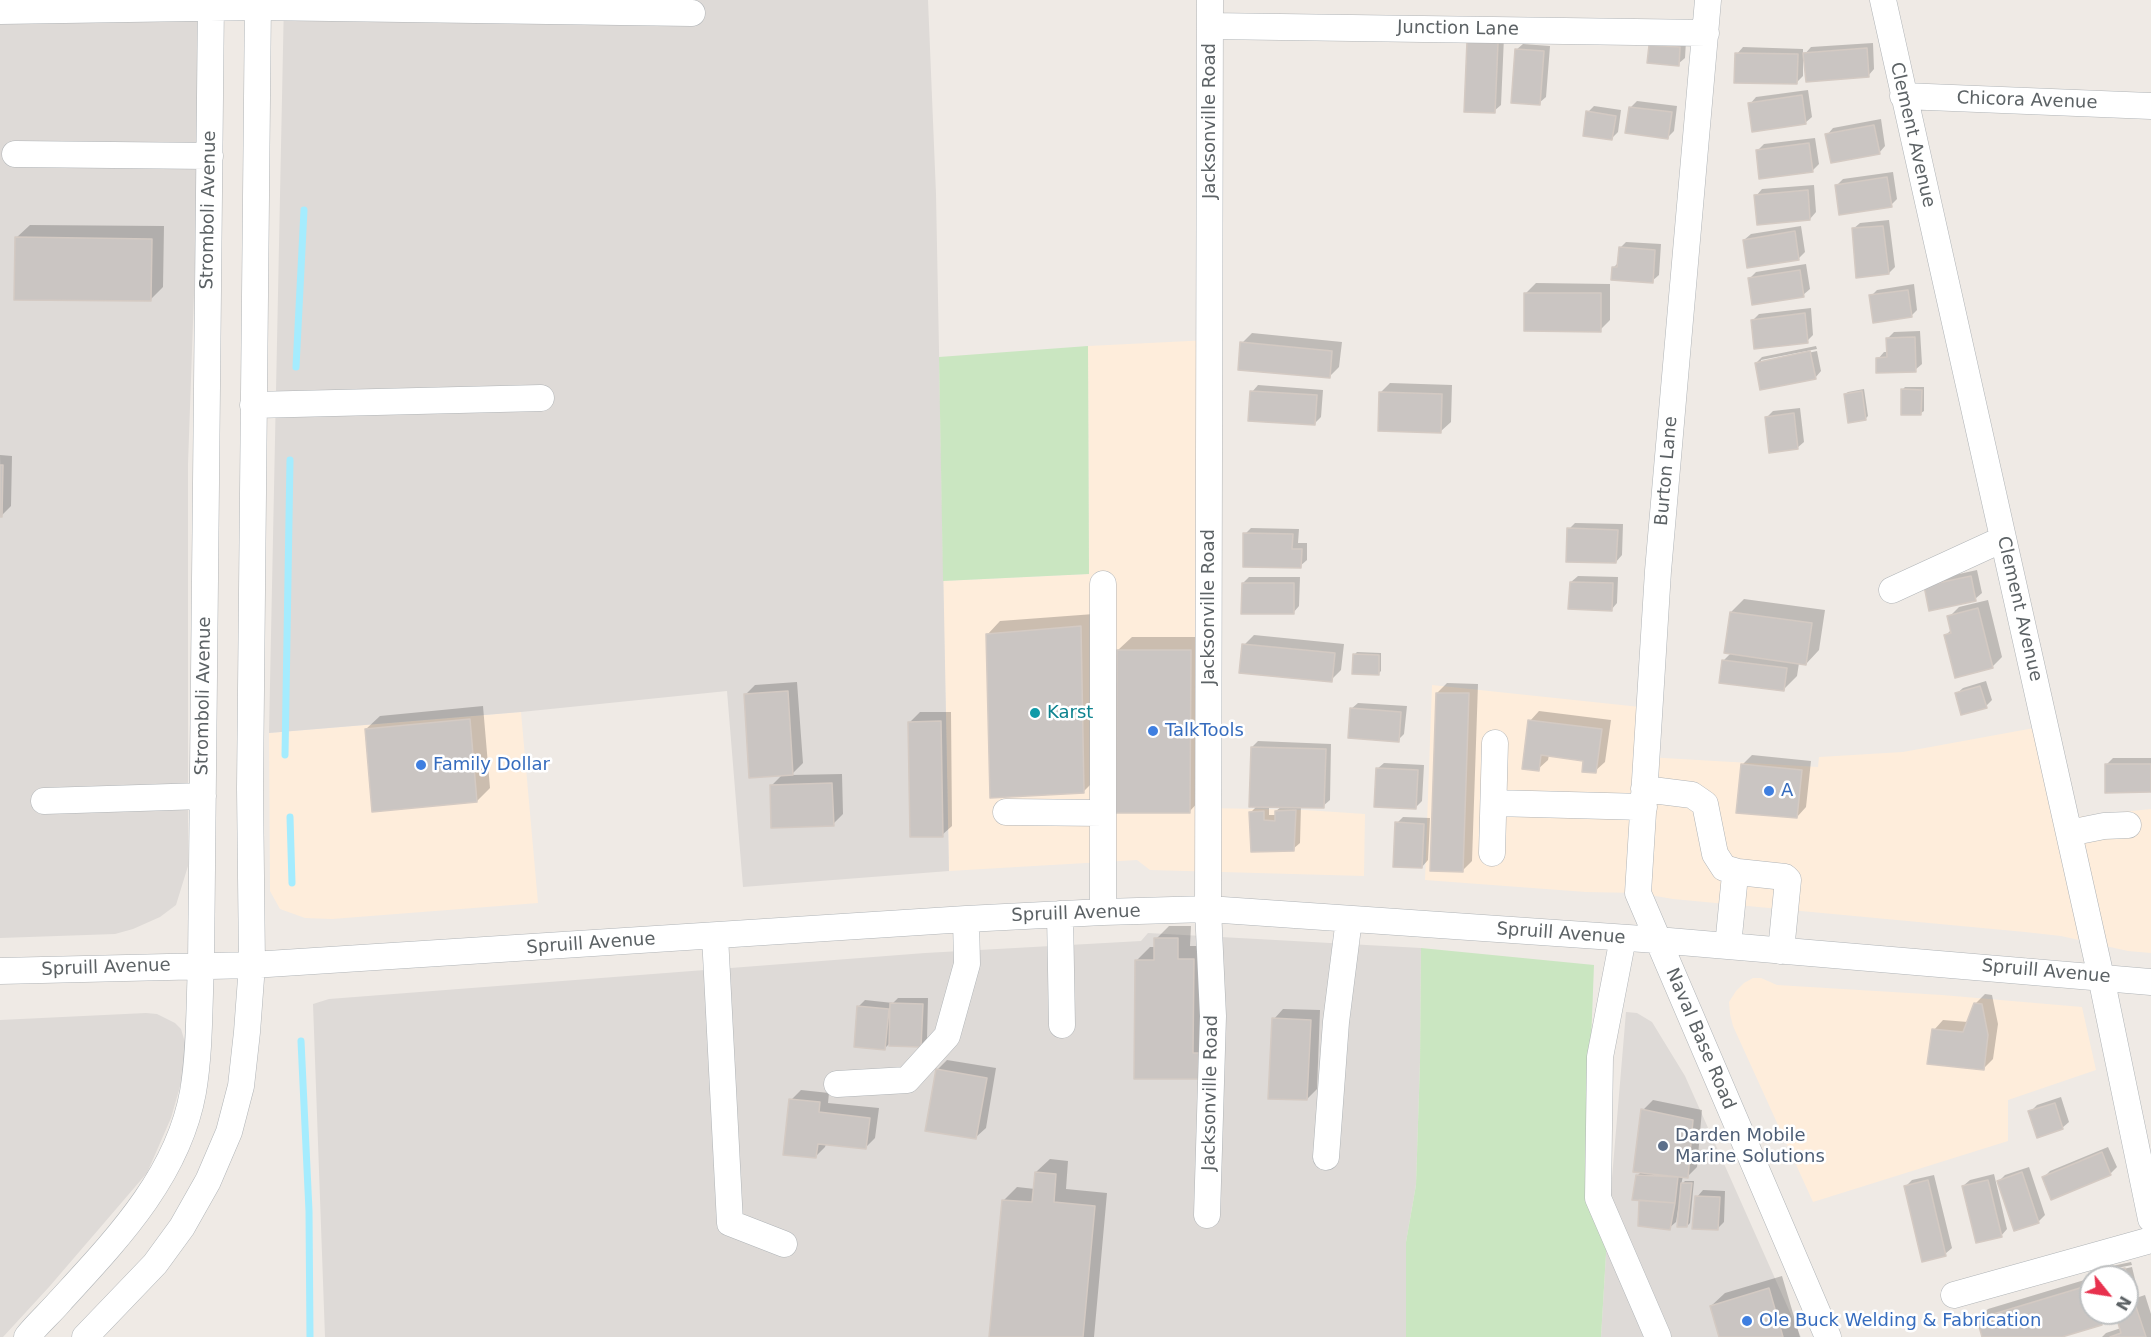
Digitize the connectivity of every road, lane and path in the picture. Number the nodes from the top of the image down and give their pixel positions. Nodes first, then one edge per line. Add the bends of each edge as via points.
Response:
1 (1210, 0) edge
2 (1708, 0) edge
3 (1883, 0) edge
4 (211, 4) edge
5 (258, 4) edge
6 (341, 4) edge
7 (0, 11) edge
8 (692, 13) dead end
9 (1210, 26) junction
10 (1706, 33) junction
11 (1904, 96) junction
12 (2151, 106) edge
13 (15, 154) dead end
14 (210, 156) junction
15 (541, 398) dead end
16 (254, 405) junction
17 (2003, 539) junction
18 (1103, 584) dead end
19 (1892, 590) dead end
20 (1495, 743) dead end
21 (203, 795) junction
22 (1644, 798) junction
23 (44, 801) dead end
24 (1494, 803) junction
25 (1006, 812) dead end
26 (1103, 813) junction
27 (2128, 825) dead end
28 (2069, 833) junction
29 (1492, 853) dead end
30 (1738, 872) junction
31 (1208, 909) junction
32 (1103, 912) junction
33 (1059, 914) junction
34 (966, 919) junction
35 (1349, 919) junction
36 (715, 936) junction
37 (1623, 938) junction
38 (1657, 940) junction
39 (1728, 946) junction
40 (1781, 951) junction
41 (201, 965) junction
42 (252, 965) junction
43 (0, 971) edge
44 (2101, 977) junction
45 (2151, 982) edge
46 (1062, 1025) dead end
47 (837, 1084) dead end
48 (1326, 1157) dead end
49 (1207, 1215) dead end
50 (2151, 1219) edge
51 (2151, 1240) edge
52 (784, 1244) dead end
53 (1954, 1295) dead end
54 (27, 1337) edge
55 (85, 1337) edge
56 (1658, 1337) edge
57 (1828, 1337) edge

1 - 9 street, Jacksonville Road
2 - 10 street, Burton Lane
3 - 11 street, Clement Avenue
4 - 5 street
4 - 7 street
4 - 14 street, Stromboli Avenue
5 - 6 street
5 - 16 street
6 - 8 street
9 - 10 street, Junction Lane
9 - 31 street, Jacksonville Road
10 - 22 street, Burton Lane via 1658,571
11 - 12 street, Chicora Avenue
11 - 17 street, Clement Avenue
13 - 14 street
14 - 21 street, Stromboli Avenue
15 - 16 street
16 - 42 street
17 - 19 street
17 - 28 street, Clement Avenue
18 - 26 street
20 - 24 street
21 - 23 street
21 - 41 street, Stromboli Avenue
22 - 24 street
22 - 30 street via 1692,795 1705,804 1715,855 1724,868
22 - 38 street, Burton Lane via 1638,893
24 - 29 street
25 - 26 street
26 - 32 street
27 - 28 street
28 - 44 street, Clement Avenue
30 - 39 street
30 - 40 street via 1788,880
31 - 32 street, Spruill Avenue
31 - 35 street, Spruill Avenue
31 - 49 street, Jacksonville Road via 1213,1016
32 - 33 street, Spruill Avenue
33 - 34 street, Spruill Avenue
33 - 46 street
34 - 36 street, Spruill Avenue
34 - 47 street via 967,964 946,1036 908,1080
35 - 37 street, Spruill Avenue
35 - 48 street via 1336,1022
36 - 42 street, Spruill Avenue
36 - 52 street via 730,1223
37 - 38 street, Spruill Avenue
37 - 56 street via 1600,1057 1598,1198
38 - 39 street, Spruill Avenue
38 - 57 street, Naval Base Road
39 - 40 street, Spruill Avenue
40 - 44 street, Spruill Avenue
41 - 42 street, Spruill Avenue
41 - 43 street, Spruill Avenue
41 - 54 street, Stromboli Avenue via 193,1093 166,1166 146,1202 120,1234
42 - 55 street via 241,1086 229,1132 208,1181 155,1264
44 - 45 street, Spruill Avenue
44 - 50 street, Clement Avenue
51 - 53 street

